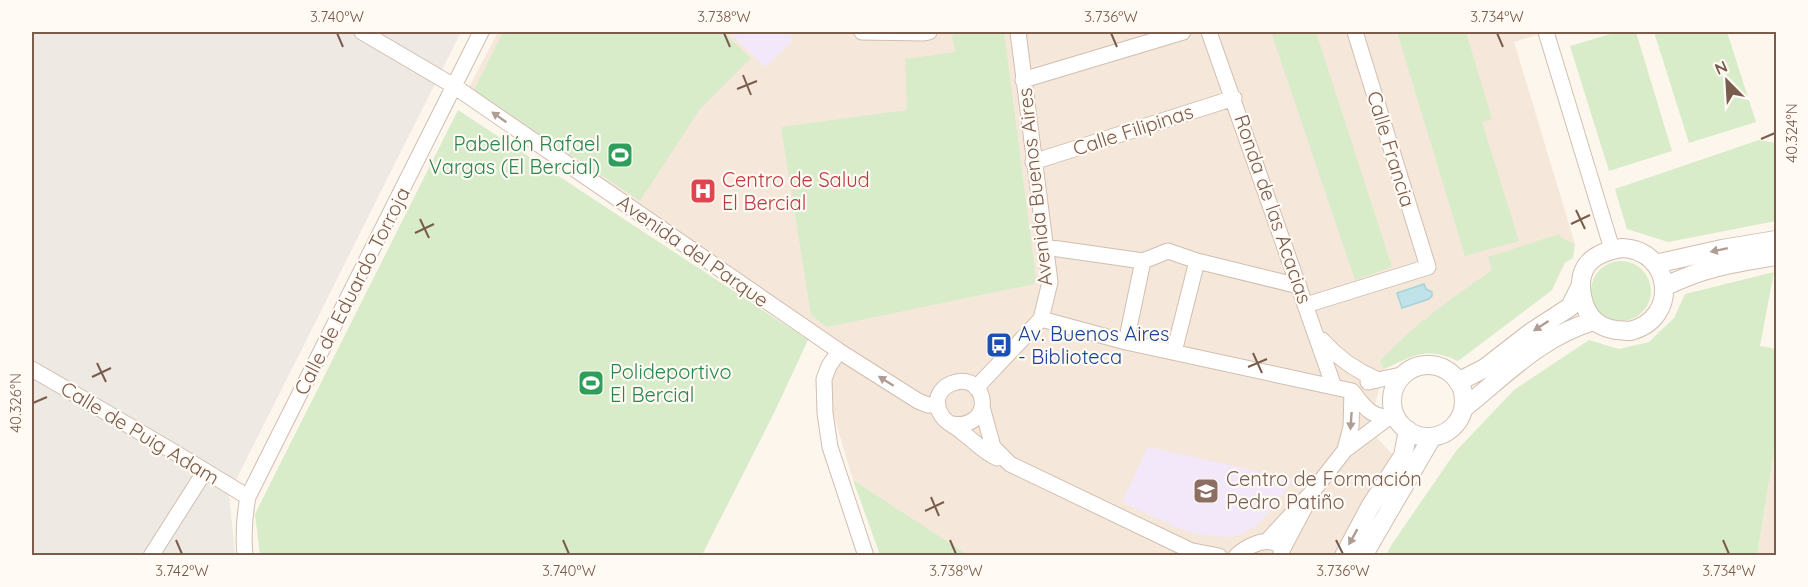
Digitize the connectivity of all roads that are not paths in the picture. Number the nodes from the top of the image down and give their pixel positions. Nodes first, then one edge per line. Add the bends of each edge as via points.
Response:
1 (362, 32) edge
2 (481, 32) edge
3 (862, 32) edge
4 (929, 32) edge
5 (1018, 32) edge
6 (1183, 32) edge
7 (1209, 32) edge
8 (1355, 32) edge
9 (1548, 32) edge
10 (1023, 80) junction
11 (454, 86) junction
12 (1233, 98) junction
13 (1033, 162) junction
14 (1776, 240) edge
15 (1045, 247) junction
16 (1612, 249) junction
17 (1776, 256) edge
18 (1143, 261) junction
19 (1197, 261) junction
20 (1655, 264) junction
21 (1581, 285) junction
22 (1299, 286) junction
23 (1664, 287) junction
24 (1306, 305) junction
25 (1041, 319) junction
26 (1594, 321) junction
27 (1316, 333) junction
28 (1126, 342) junction
29 (839, 351) junction
30 (1174, 352) junction
31 (32, 369) edge
32 (1406, 374) junction
33 (1376, 379) junction
34 (1458, 382) junction
35 (1335, 387) junction
36 (976, 388) junction
37 (1352, 391) junction
38 (938, 405) junction
39 (982, 407) junction
40 (1464, 408) junction
41 (1398, 422) junction
42 (952, 424) junction
43 (1432, 437) junction
44 (1345, 450) junction
45 (1011, 464) junction
46 (205, 471) junction
47 (1313, 491) junction
48 (248, 498) junction
49 (1267, 541) junction
50 (1197, 553) edge
51 (1281, 554) edge
52 (151, 555) edge
53 (245, 555) edge
54 (866, 555) edge
55 (1219, 555) edge
56 (1234, 555) edge
57 (1344, 555) edge
58 (1364, 555) edge

1 - 11 street, Avenida del Parque
2 - 11 street, Calle de Eduardo Torroja
3 - 4 street
5 - 10 street, Avenida Buenos Aires
6 - 10 street
7 - 12 street, Ronda de las Acacias
8 - 24 street, Calle Francia via 1428,267
9 - 16 street
10 - 13 street, Avenida Buenos Aires
29 -> 11 street, Avenida del Parque
11 - 48 street, Calle de Eduardo Torroja
12 - 13 street, Calle Filipinas
12 - 22 street, Ronda de las Acacias
13 - 15 street, Avenida Buenos Aires
14 -> 20 street
15 - 18 street
15 - 25 street, Avenida Buenos Aires via 1050,282
16 - 20 street via 1634,249
16 - 21 street via 1584,269
17 - 23 street via 1719,266
18 - 19 street via 1168,251
18 - 28 street
19 - 22 street
19 - 30 street
20 - 23 street via 1662,273
21 - 26 street via 1586,308
21 -> 34 street via 1570,307 1485,368
22 - 24 street, Ronda de las Acacias
23 - 26 street via 1662,307 1638,327 1629,331 1608,329
24 - 27 street, Ronda de las Acacias
25 - 28 street
25 - 36 street, Avenida Buenos Aires
26 - 40 street via 1575,326 1520,361
27 - 33 street via 1334,354
27 - 35 street, Ronda de las Acacias
28 - 30 street
38 -> 29 street, Avenida del Parque via 918,401
29 - 54 street via 824,379 825,413 830,447
30 - 35 street
31 - 46 street, Calle de Puig Adam
32 - 33 street
32 - 34 street via 1430,366 1446,370
32 - 41 street via 1394,394
33 - 37 street
34 - 40 street
35 - 37 street
36 - 38 street via 965,381 951,383 941,392
36 - 39 street
37 - 41 street via 1366,410
37 -> 44 street via 1351,427
38 - 42 street via 942,417
39 - 42 street via 971,422
39 - 45 street via 993,447
40 - 43 street via 1456,424
41 - 43 street
41 - 44 street
41 -> 57 street via 1403,456
42 - 45 street via 992,456
43 - 58 street
44 - 47 street
45 - 50 street
46 - 48 street, Calle de Puig Adam
46 - 52 street
47 - 49 street
47 - 51 street
48 - 53 street, Calle de Eduardo Torroja
49 - 51 street via 1276,544
49 - 56 street
50 - 55 street

